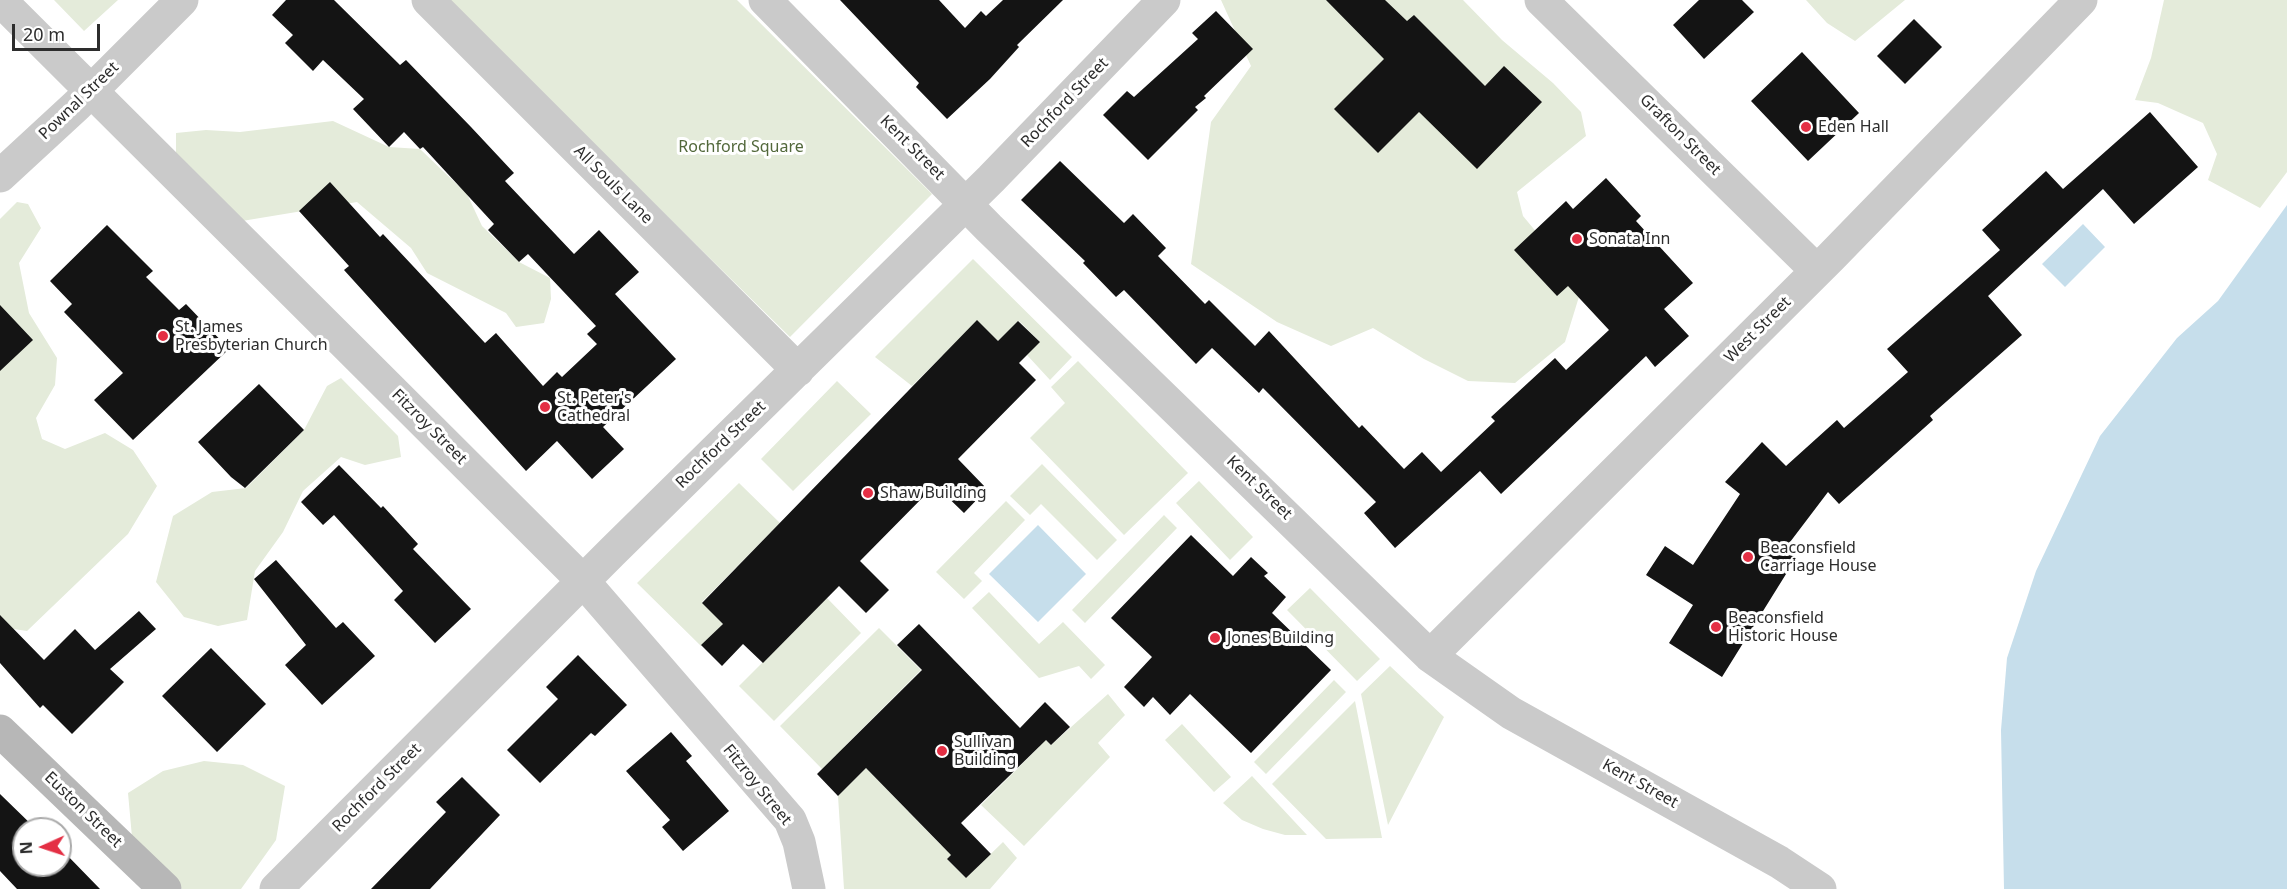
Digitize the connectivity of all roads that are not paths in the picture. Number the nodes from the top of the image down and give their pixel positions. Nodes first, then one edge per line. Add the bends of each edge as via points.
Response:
1 (0, 0) edge
2 (182, 0) edge
3 (428, 0) edge
4 (765, 0) edge
5 (1164, 0) edge
6 (1541, 0) edge
7 (2081, 0) edge
8 (91, 90) junction
9 (0, 176) edge
10 (965, 203) junction
11 (1817, 271) junction
12 (798, 370) junction
13 (584, 582) junction
14 (1430, 656) junction
15 (0, 731) edge
16 (165, 889) edge
17 (276, 889) edge
18 (809, 889) edge
19 (1820, 889) edge

1 - 8 street, Fitzroy Street
2 - 8 street, Pownal Street
3 - 12 street, All Souls Lane
4 - 10 street, Kent Street
5 - 10 street, Rochford Street
6 - 11 street, Grafton Street
7 - 11 street, West Street
8 - 9 street, Pownal Street
8 - 13 street, Fitzroy Street
10 - 12 street, Rochford Street
10 - 14 street, Kent Street
11 - 14 street, West Street
12 - 13 street, Rochford Street
13 - 17 street, Rochford Street
13 - 18 street, Fitzroy Street via 790,819
14 - 19 street, Kent Street via 1511,712 1779,862
15 - 16 main road, Euston Street

